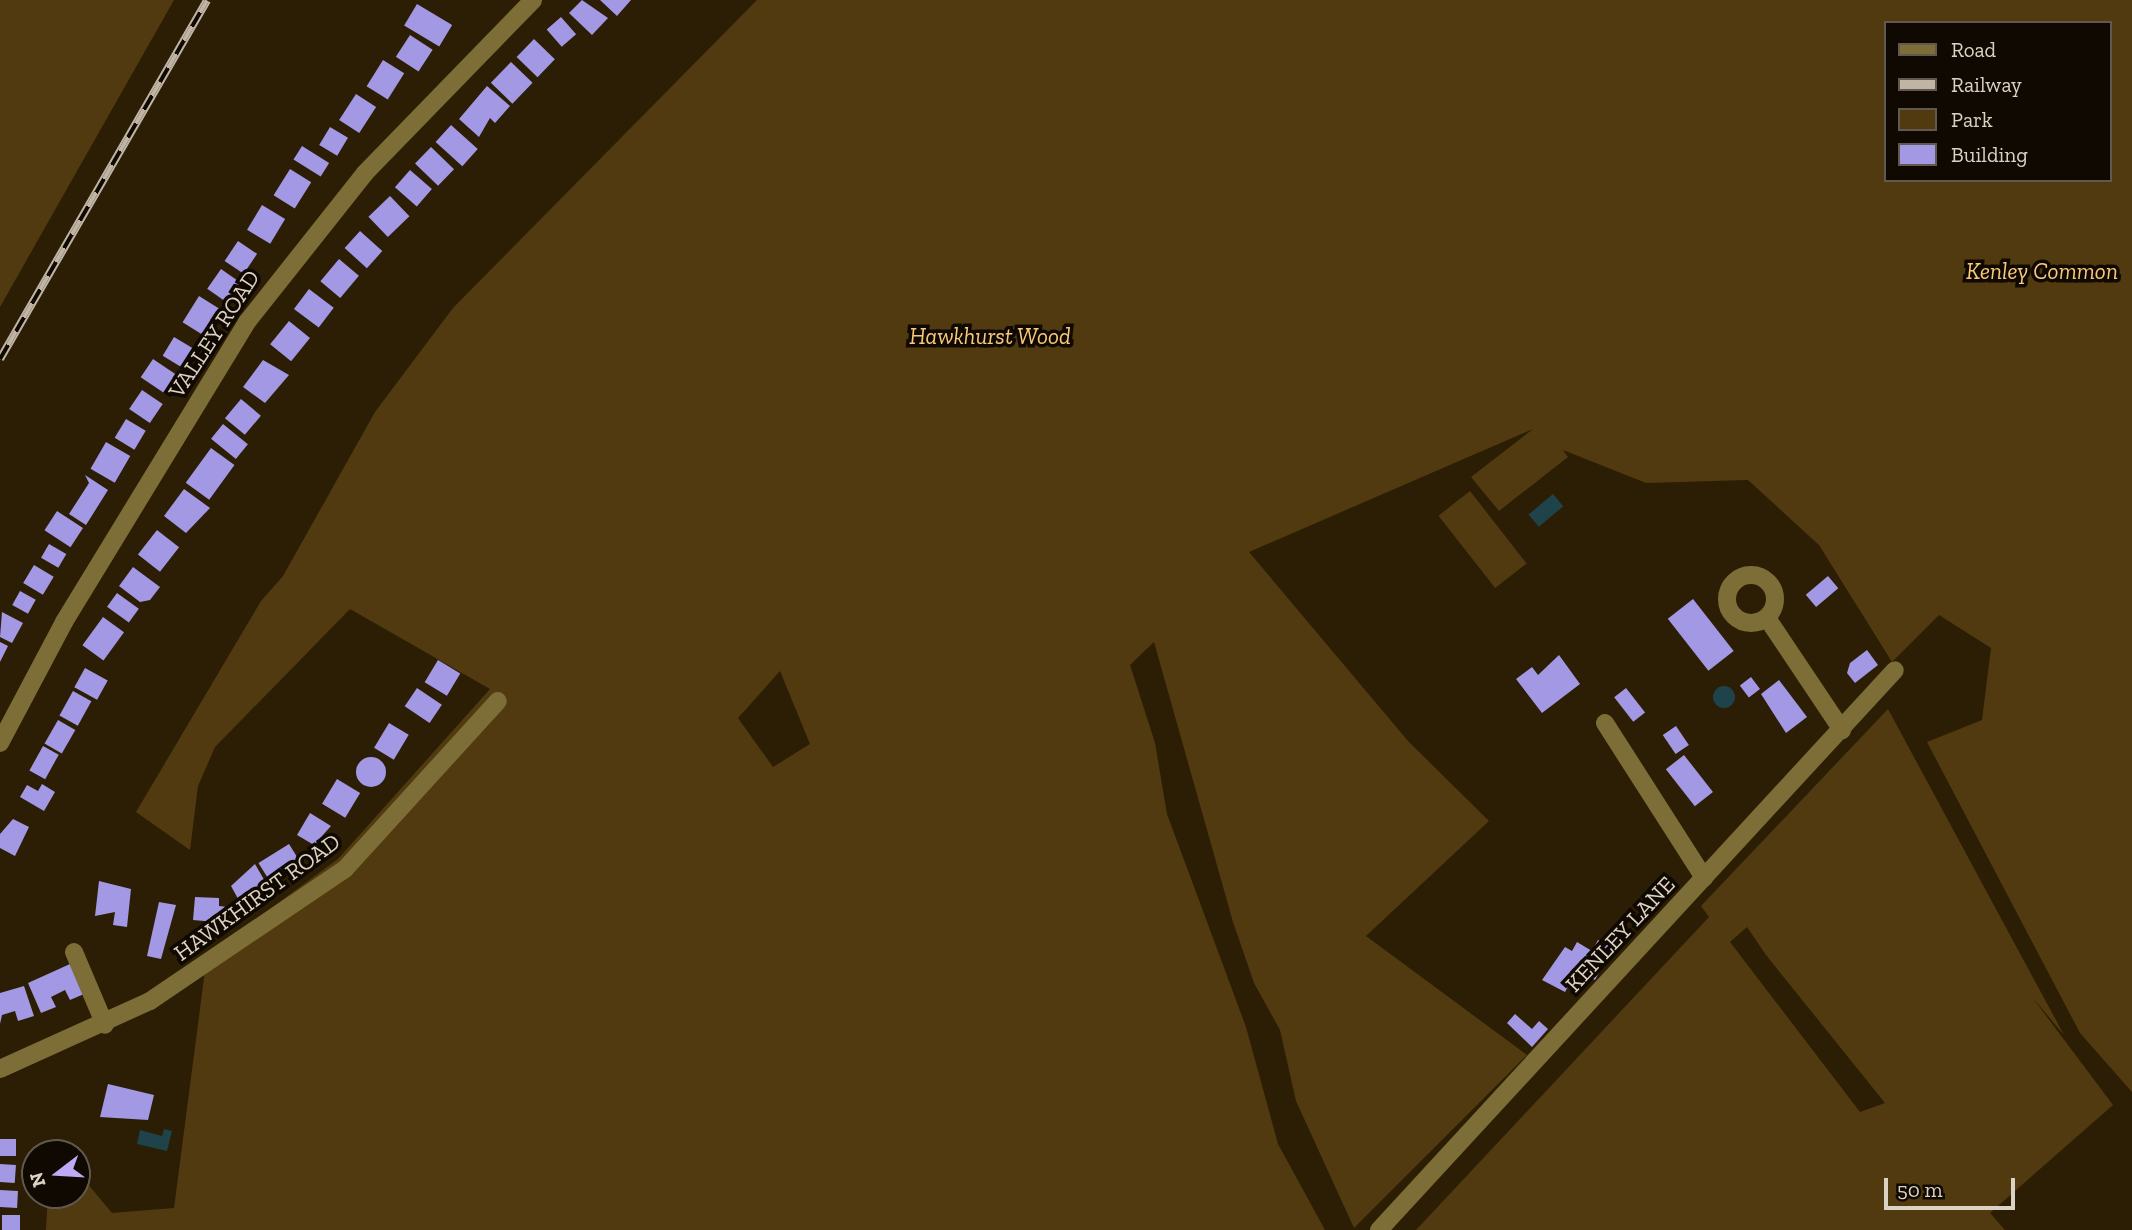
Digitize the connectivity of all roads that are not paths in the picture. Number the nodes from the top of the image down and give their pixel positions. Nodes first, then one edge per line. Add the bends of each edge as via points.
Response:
1 (533, 0) edge
2 (1767, 618) dead end
3 (1895, 670) dead end
4 (498, 701) dead end
5 (1605, 723) dead end
6 (1842, 730) junction
7 (0, 743) edge
8 (1704, 878) junction
9 (74, 952) dead end
10 (105, 1025) junction
11 (0, 1069) edge
12 (1379, 1230) edge

1 - 7 street, VALLEY ROAD via 365,173 247,323 64,622
2 - 6 street
3 - 6 street, KENLEY LANE
4 - 10 street, HAWKHIRST ROAD via 345,869 181,983
5 - 8 street
6 - 8 street, KENLEY LANE
8 - 12 street, KENLEY LANE
9 - 10 street
10 - 11 street, HAWKHIRST ROAD

